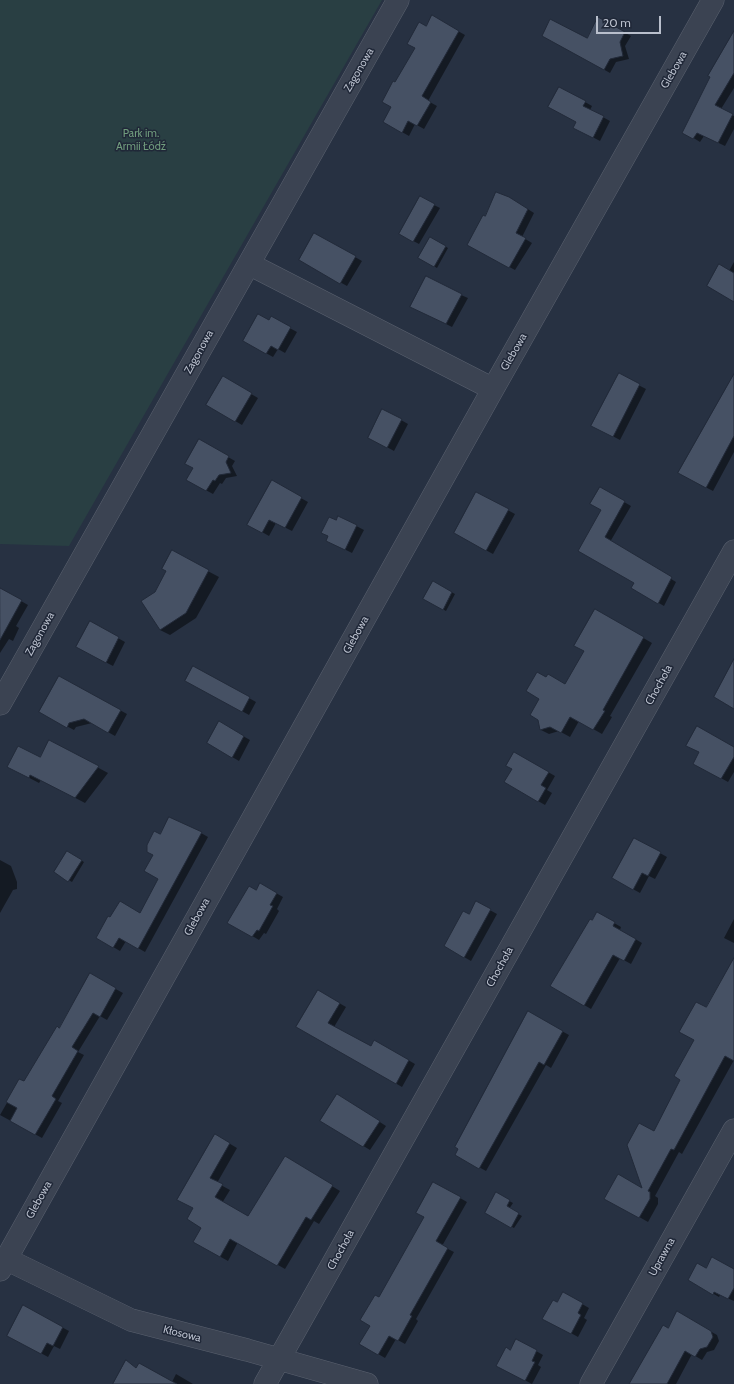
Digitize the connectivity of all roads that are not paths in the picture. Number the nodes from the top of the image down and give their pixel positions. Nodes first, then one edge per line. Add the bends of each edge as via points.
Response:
1 (398, 0) edge
2 (713, 0) edge
3 (249, 264) junction
4 (493, 389) junction
5 (734, 551) edge
6 (0, 704) edge
7 (734, 1130) edge
8 (3, 1264) edge
9 (279, 1360) junction
10 (265, 1384) edge
11 (367, 1384) edge
12 (591, 1384) edge

1 - 3 street, Zagonowa
2 - 4 street, Glebowa
3 - 4 street
3 - 6 street, Zagonowa
4 - 8 street, Glebowa
5 - 9 street, Chochoła
7 - 12 street, Uprawna
8 - 9 street, Kłosowa via 131,1320
9 - 10 street, Chochoła
9 - 11 street, Kłosowa

